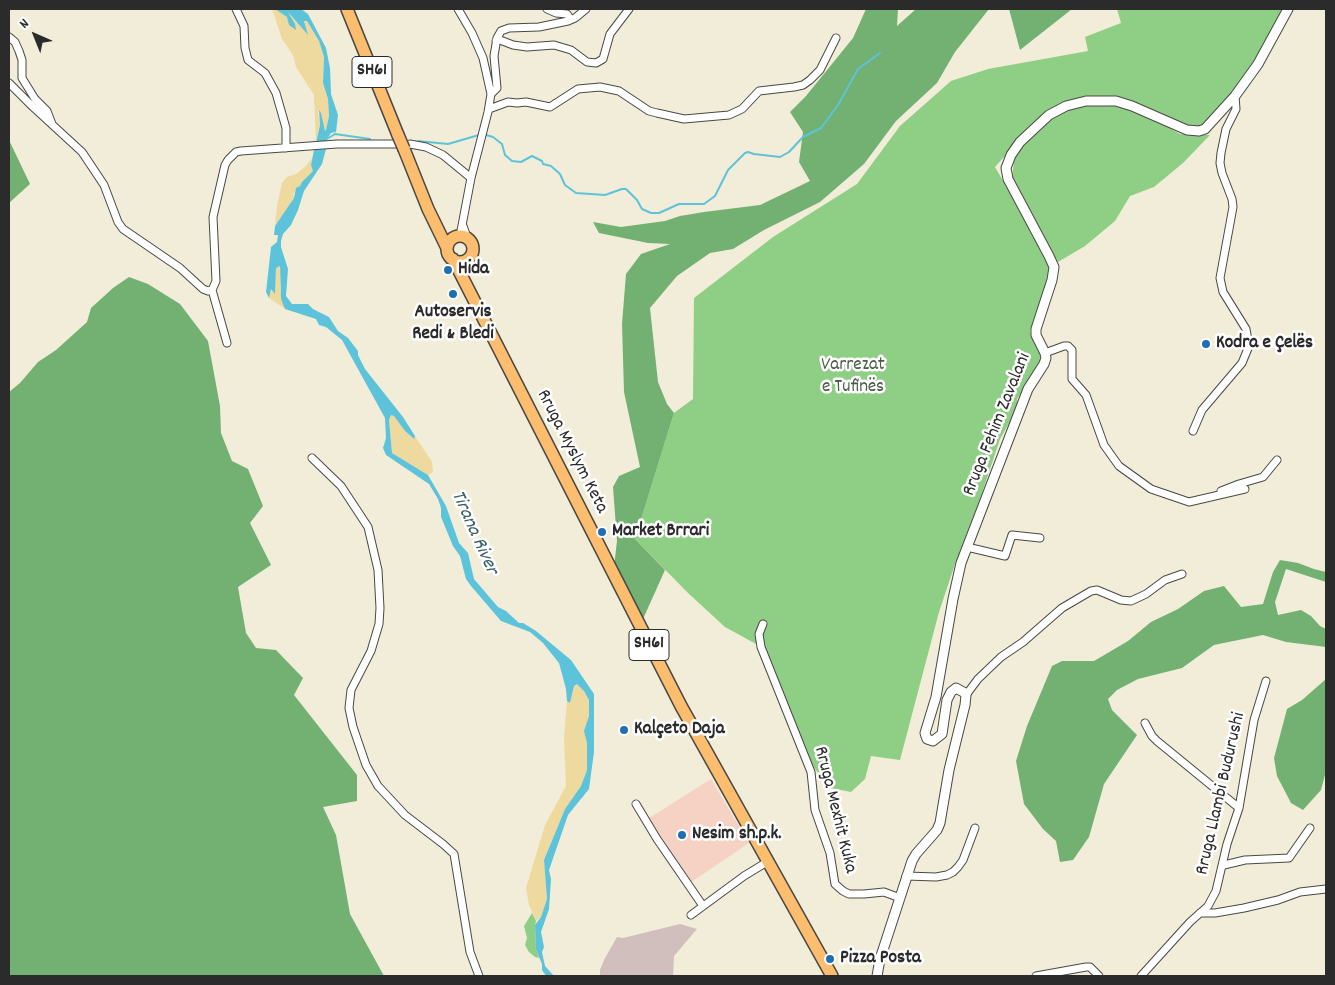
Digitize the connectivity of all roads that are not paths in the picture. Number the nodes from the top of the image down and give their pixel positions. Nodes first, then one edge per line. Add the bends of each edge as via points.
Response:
1 (236, 9) edge
2 (347, 9) edge
3 (458, 9) edge
4 (547, 9) edge
5 (586, 9) edge
6 (629, 9) edge
7 (1288, 9) edge
8 (568, 21) junction
9 (9, 37) edge
10 (836, 38) dead end
11 (496, 41) junction
12 (9, 83) edge
13 (491, 94) junction
14 (1236, 96) junction
15 (488, 111) junction
16 (52, 124) junction
17 (402, 143) junction
18 (286, 148) junction
19 (471, 178) junction
20 (428, 209) junction
21 (462, 237) junction
22 (447, 248) junction
23 (468, 258) junction
24 (452, 259) junction
25 (463, 278) junction
26 (212, 290) junction
27 (227, 343) dead end
28 (1045, 353) junction
29 (1193, 431) dead end
30 (312, 458) dead end
31 (1277, 460) dead end
32 (1245, 489) dead end
33 (1198, 501) junction
34 (1040, 538) dead end
35 (967, 547) junction
36 (1182, 574) dead end
37 (763, 624) dead end
38 (1266, 681) dead end
39 (966, 695) junction
40 (1145, 723) dead end
41 (636, 804) dead end
42 (1239, 808) junction
43 (975, 828) dead end
44 (1310, 828) dead end
45 (767, 862) junction
46 (1224, 865) junction
47 (906, 876) junction
48 (1326, 889) edge
49 (900, 898) junction
50 (703, 906) junction
51 (1200, 913) junction
52 (691, 915) dead end
53 (479, 976) edge
54 (832, 976) edge
55 (877, 976) edge
56 (1036, 976) edge
57 (1099, 976) edge
58 (1141, 976) edge

1 - 18 street via 244,26 248,60 265,74 276,92 286,128
2 - 17 main road, SH61
3 - 13 street via 478,46
4 - 8 street via 567,14
5 - 8 street
6 - 11 street via 610,34 603,59 596,63 587,62 571,50 554,45 527,47
7 - 14 street, Rruga Fehim Zavalani
8 - 11 street via 505,29 498,34
9 - 16 street via 15,42 22,60 22,78 47,111
10 - 15 street via 820,70 810,80 794,87 759,90 742,109 729,115 684,119 664,115 649,111 619,92 596,87 578,89 550,107 508,102
11 - 13 street via 497,88
12 - 16 street
13 - 15 street
14 - 28 street, Rruga Fehim Zavalani via 1210,125 1200,131 1187,130 1124,103 1086,101 1049,115 1015,148 1006,168 1008,179 1054,267 1036,329
14 - 29 street via 1236,109 1226,129 1220,163 1233,207 1220,278 1223,292 1246,329 1249,346 1242,363 1202,410
15 - 19 street
16 - 26 street via 91,163 123,229 180,268 203,289
17 - 18 street
17 - 19 street via 443,154
17 - 20 main road, SH61
18 - 26 street via 241,151 231,155 225,165 213,217 216,281
19 - 21 street
20 - 21 main road, SH61 via 443,227
20 - 22 main road, SH61
21 - 22 main road via 451,240
21 - 23 main road via 472,249
22 - 24 main road, SH61
23 - 24 main road
23 - 25 main road
24 - 25 main road, Rruga Myslym Keta / SH61
25 - 45 main road, Rruga Myslym Keta / SH61 via 681,706
26 - 27 street
28 - 33 street via 1064,346 1072,350 1072,378 1086,395 1104,445 1119,466 1154,492 1185,502
28 - 35 street, Rruga Fehim Zavalani via 1044,364 1028,389
30 - 53 street via 340,486 362,517 373,546 380,591 379,624 371,652 349,700 351,718 366,765 378,786 405,815 454,854 470,952
31 - 33 street via 1263,478
32 - 33 street
34 - 35 street via 1012,535 1005,556
35 - 39 street, Rruga Fehim Zavalani via 956,580 936,697 926,729 927,739 933,741 942,734 951,692 959,689
36 - 39 street via 1165,580 1131,601 1091,591 1062,608 1024,642 1001,657
37 - 49 street, Rruga Mexhit Kuka via 759,634 761,647 811,772 815,810 830,854 835,884 849,894 884,892
38 - 42 street, Rruga Llambi Budurushi via 1254,720
39 - 47 street via 940,824 916,854
40 - 42 street via 1157,741
41 - 50 street
42 - 46 street, Rruga Llambi Budurushi
43 - 47 street via 963,860 953,872 936,877
44 - 46 street via 1289,858 1245,860
45 - 50 street
45 - 54 main road, Rruga Myslym Keta / SH61
46 - 51 street, Rruga Llambi Budurushi via 1216,891
47 - 49 street
48 - 51 street via 1300,892 1244,908
49 - 55 street
50 - 52 street
51 - 58 street, Rruga Llambi Budurushi
56 - 57 street via 1090,967

